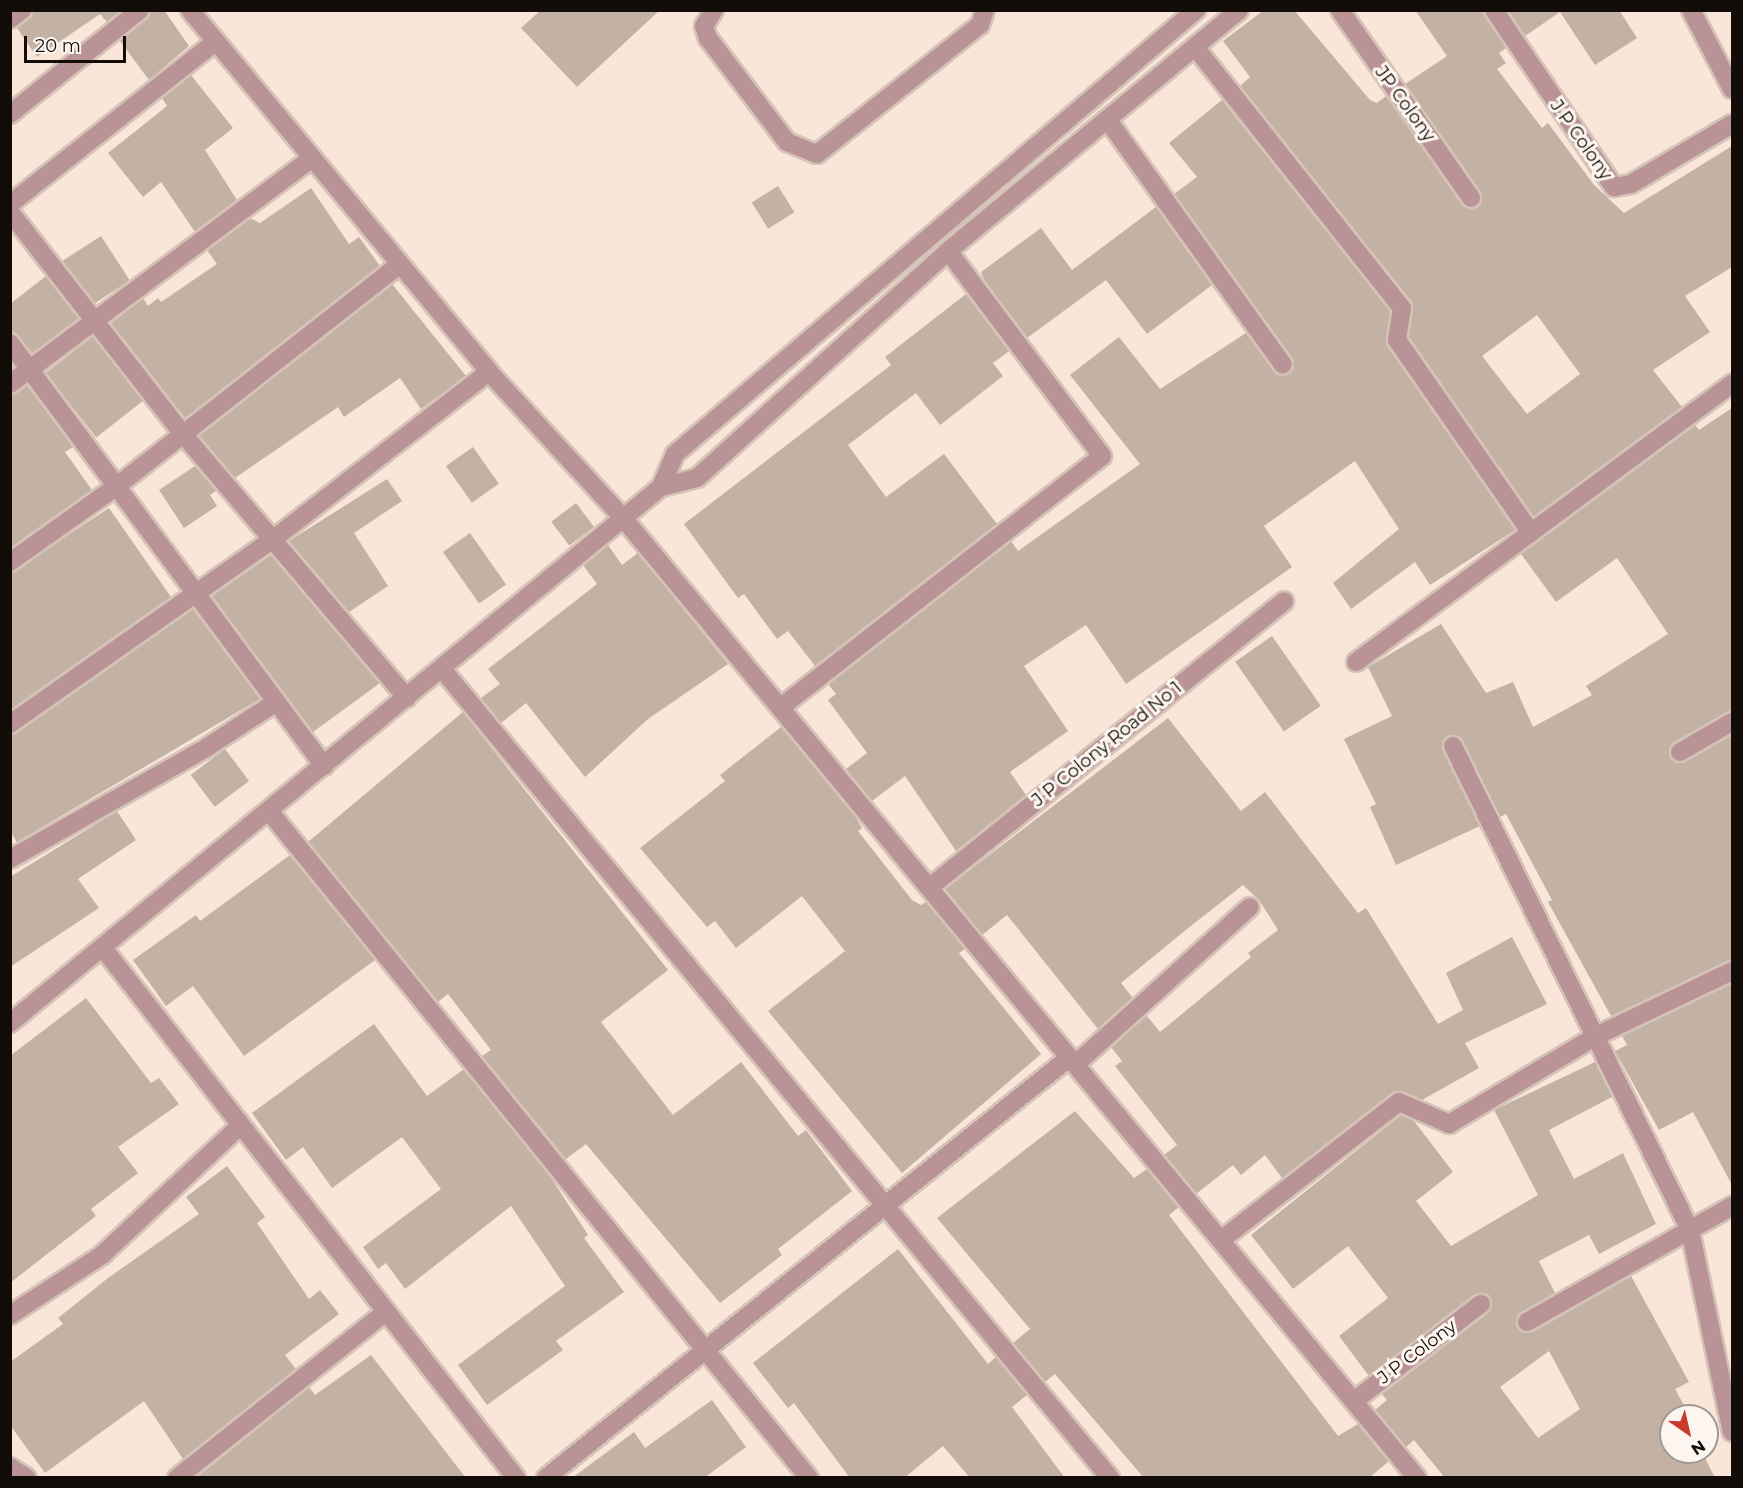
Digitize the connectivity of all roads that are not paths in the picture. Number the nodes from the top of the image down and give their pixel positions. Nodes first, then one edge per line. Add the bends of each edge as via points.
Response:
1 (22, 10) edge
2 (140, 10) edge
3 (189, 10) edge
4 (714, 10) edge
5 (985, 10) edge
6 (1196, 10) edge
7 (1239, 10) edge
8 (1340, 10) edge
9 (1494, 10) edge
10 (1690, 10) edge
11 (10, 19) edge
12 (215, 42) junction
13 (1195, 47) junction
14 (1732, 89) edge
15 (10, 114) edge
16 (1107, 119) junction
17 (1732, 124) edge
18 (309, 160) junction
19 (1471, 198) dead end
20 (10, 204) edge
21 (10, 212) edge
22 (948, 251) junction
23 (399, 265) junction
24 (94, 319) junction
25 (10, 343) edge
26 (1283, 365) dead end
27 (29, 368) junction
28 (489, 372) junction
29 (10, 384) edge
30 (1732, 384) edge
31 (183, 434) junction
32 (675, 454) junction
33 (697, 478) junction
34 (117, 486) junction
35 (662, 487) junction
36 (624, 519) junction
37 (1532, 533) junction
38 (276, 537) junction
39 (10, 562) edge
40 (196, 593) junction
41 (1284, 601) dead end
42 (1356, 662) dead end
43 (442, 669) junction
44 (407, 698) junction
45 (276, 702) junction
46 (781, 707) junction
47 (1732, 722) edge
48 (10, 724) edge
49 (1453, 746) dead end
50 (1680, 752) dead end
51 (324, 766) junction
52 (269, 811) junction
53 (10, 859) edge
54 (930, 887) junction
55 (1250, 907) dead end
56 (103, 948) junction
57 (1732, 971) edge
58 (10, 1023) edge
59 (1596, 1036) junction
60 (1073, 1060) junction
61 (241, 1125) junction
62 (885, 1205) junction
63 (1732, 1206) edge
64 (1690, 1230) junction
65 (1221, 1239) junction
66 (1481, 1304) dead end
67 (387, 1312) junction
68 (10, 1316) edge
69 (1527, 1322) dead end
70 (705, 1349) junction
71 (1354, 1401) junction
72 (1732, 1431) edge
73 (177, 1478) edge
74 (516, 1478) edge
75 (546, 1478) edge
76 (809, 1478) edge
77 (1110, 1478) edge
78 (1417, 1478) edge

1 - 11 street
2 - 15 street
3 - 12 street
4 - 5 street via 704,26 708,38 787,142 818,154 980,25
6 - 32 street
7 - 13 street
8 - 19 street, JP Colony
9 - 17 street, J P Colony via 1614,186 1631,184
10 - 14 street
12 - 18 street
12 - 20 street
13 - 16 street
13 - 37 street via 1402,308 1397,340
16 - 22 street
16 - 26 street
18 - 23 street
18 - 24 street
21 - 24 street
22 - 33 street
22 - 46 street via 1102,456
23 - 28 street
23 - 31 street
24 - 27 street
24 - 31 street
25 - 27 street
27 - 29 street
27 - 34 street
28 - 36 street
28 - 38 street
30 - 37 street
31 - 34 street
31 - 38 street
32 - 33 street
32 - 35 street
33 - 35 street
34 - 39 street
34 - 40 street
35 - 36 street
36 - 43 street
36 - 46 street
37 - 42 street
38 - 40 street
38 - 44 street
40 - 45 street
40 - 48 street
41 - 54 street, J P Colony Road No 1
43 - 44 street
43 - 62 street
44 - 51 street
45 - 51 street
45 - 53 street via 206,748
46 - 54 street
47 - 50 street
49 - 59 street
51 - 52 street
52 - 56 street
52 - 70 street
54 - 60 street
55 - 60 street
56 - 58 street
56 - 61 street
57 - 59 street
59 - 64 street
59 - 65 street via 1449,1124 1399,1102
60 - 62 street
60 - 65 street
61 - 67 street
61 - 68 street via 102,1255
62 - 70 street
62 - 77 street
63 - 64 street
64 - 69 street
64 - 72 street
65 - 71 street
66 - 71 street, J P Colony
67 - 73 street
67 - 74 street
70 - 75 street
70 - 76 street
71 - 78 street

